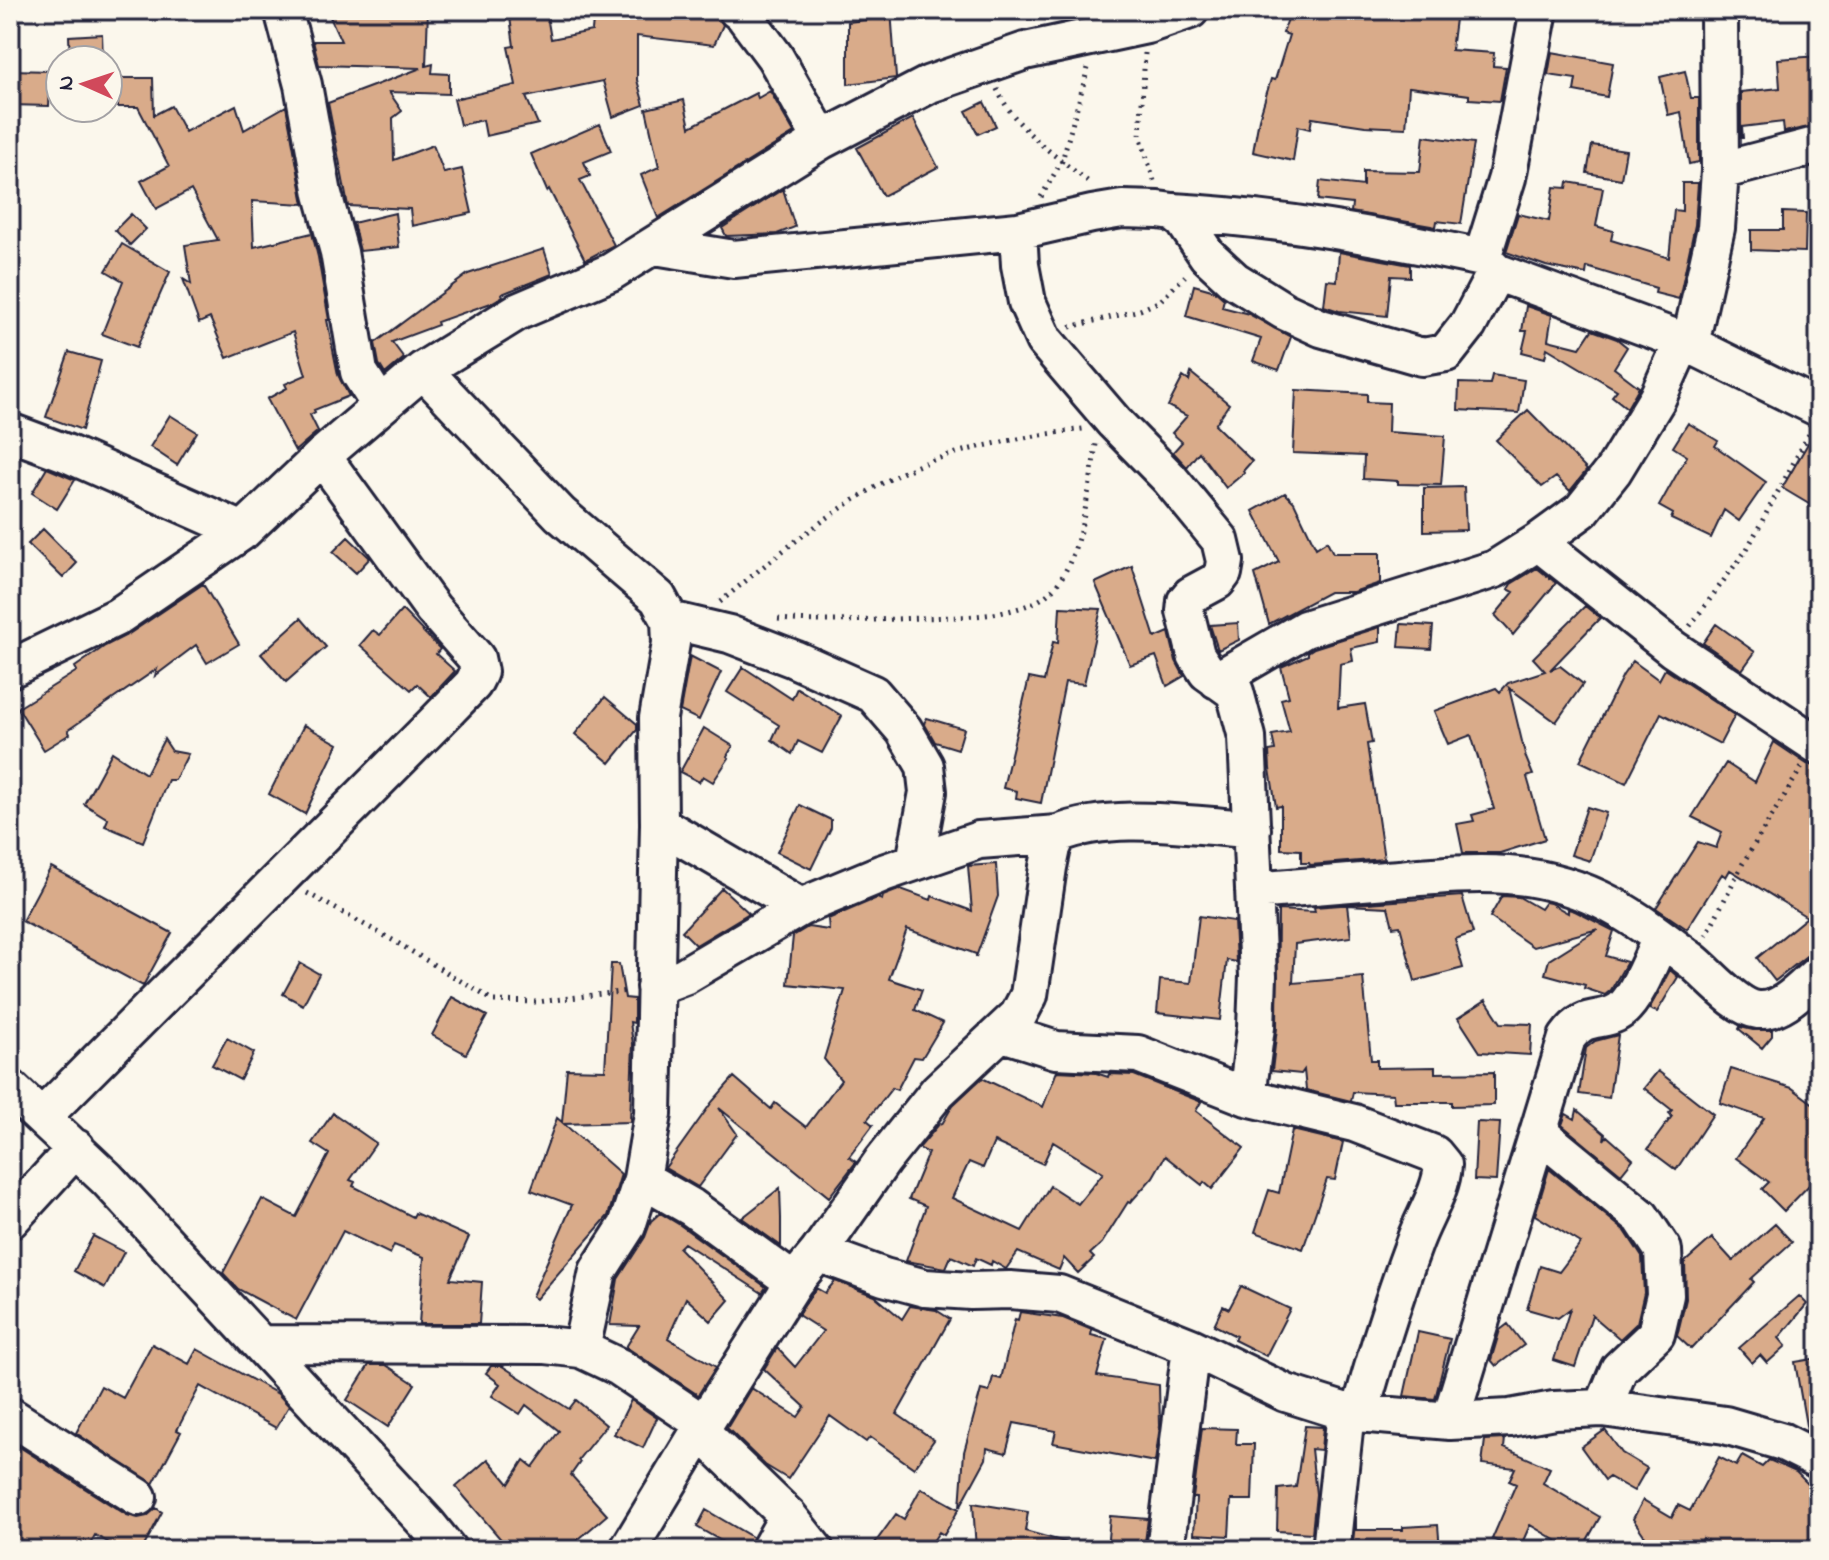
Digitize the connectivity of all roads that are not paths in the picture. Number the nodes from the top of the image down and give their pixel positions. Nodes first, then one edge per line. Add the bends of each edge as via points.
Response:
1 (283, 10) edge
2 (737, 10) edge
3 (1190, 10) edge
4 (1539, 10) edge
5 (1719, 10) edge
6 (1117, 26) edge
7 (822, 140) junction
8 (1819, 145) edge
9 (1720, 171) junction
10 (1166, 211) junction
11 (1018, 231) junction
12 (655, 246) junction
13 (1489, 265) junction
14 (1686, 342) junction
15 (423, 370) junction
16 (380, 405) junction
17 (1815, 419) edge
18 (10, 432) edge
19 (322, 456) junction
20 (243, 531) junction
21 (1538, 542) junction
22 (681, 623) junction
23 (10, 669) edge
24 (1217, 680) junction
25 (1818, 745) edge
26 (659, 824) junction
27 (1252, 829) junction
28 (1058, 834) junction
29 (915, 862) junction
30 (1254, 891) junction
31 (801, 907) junction
32 (1661, 938) junction
33 (1819, 973) edge
34 (655, 987) junction
35 (1003, 1033) junction
36 (10, 1088) edge
37 (1247, 1097) junction
38 (42, 1117) junction
39 (1539, 1133) junction
40 (76, 1148) junction
41 (642, 1179) junction
42 (10, 1220) edge
43 (818, 1253) junction
44 (794, 1282) junction
45 (260, 1344) junction
46 (1191, 1347) junction
47 (581, 1349) junction
48 (1603, 1408) junction
49 (1353, 1413) junction
50 (10, 1416) edge
51 (1450, 1421) junction
52 (702, 1427) junction
53 (1819, 1460) edge
54 (138, 1497) dead end
55 (788, 1516) junction
56 (448, 1550) edge
57 (628, 1550) edge
58 (769, 1550) edge
59 (815, 1550) edge
60 (1165, 1550) edge
61 (1331, 1550) edge

1 - 16 street via 339,252 359,372
2 - 7 street via 775,57
3 - 6 street
4 - 13 street
5 - 9 street
6 - 7 street via 930,84
7 - 12 street
8 - 9 street
9 - 14 street via 1716,228
10 - 11 street via 1122,209
10 - 13 street via 1316,225
10 - 13 street via 1184,221 1207,255 1234,280 1284,311 1321,328 1422,357 1446,353 1468,325
11 - 12 street via 734,259
11 - 24 street via 1027,302 1044,340 1106,424 1169,478 1220,540 1223,573 1191,595 1185,611 1196,655
12 - 15 street via 611,272 517,312
13 - 14 street
14 - 17 street
14 - 21 street via 1613,471 1582,510
15 - 16 street
15 - 22 street via 560,514
16 - 19 street
18 - 20 street
19 - 20 street
19 - 38 street via 433,609 476,658 479,672 473,684
20 - 23 street via 117,617
21 - 24 street via 1495,569 1305,629
21 - 25 street via 1673,649
22 - 26 street via 671,643 658,718
22 - 29 street via 729,634 873,694 904,730 925,766 928,792
24 - 27 street via 1235,692 1242,714
26 - 31 street
26 - 34 street
27 - 28 street via 1128,822 1079,826
27 - 30 street
28 - 29 street via 979,840
28 - 35 street via 1029,995
29 - 31 street
30 - 32 street via 1463,872 1518,874 1554,881 1611,905
30 - 37 street via 1258,976
31 - 34 street via 684,976
32 - 33 street via 1758,1010 1774,1008
32 - 39 street via 1621,1010 1576,1025 1567,1038
34 - 41 street via 653,1114
35 - 37 street via 1056,1050 1138,1054
35 - 43 street via 938,1091
36 - 38 street
37 - 49 street via 1354,1123 1434,1154 1443,1165
38 - 40 street
39 - 48 street via 1641,1217 1663,1250 1665,1295 1656,1334 1619,1369
39 - 51 street
40 - 42 street
40 - 45 street
41 - 44 street via 691,1207
41 - 47 street via 627,1226 600,1264
43 - 44 street
43 - 46 street via 925,1288 1059,1294
44 - 52 street
45 - 47 street
45 - 56 street
46 - 49 street via 1286,1393
46 - 60 street
47 - 52 street via 619,1367
48 - 51 street
48 - 53 street via 1725,1425 1783,1442
49 - 51 street
49 - 61 street
50 - 54 street
52 - 55 street
52 - 57 street
55 - 58 street
55 - 59 street

